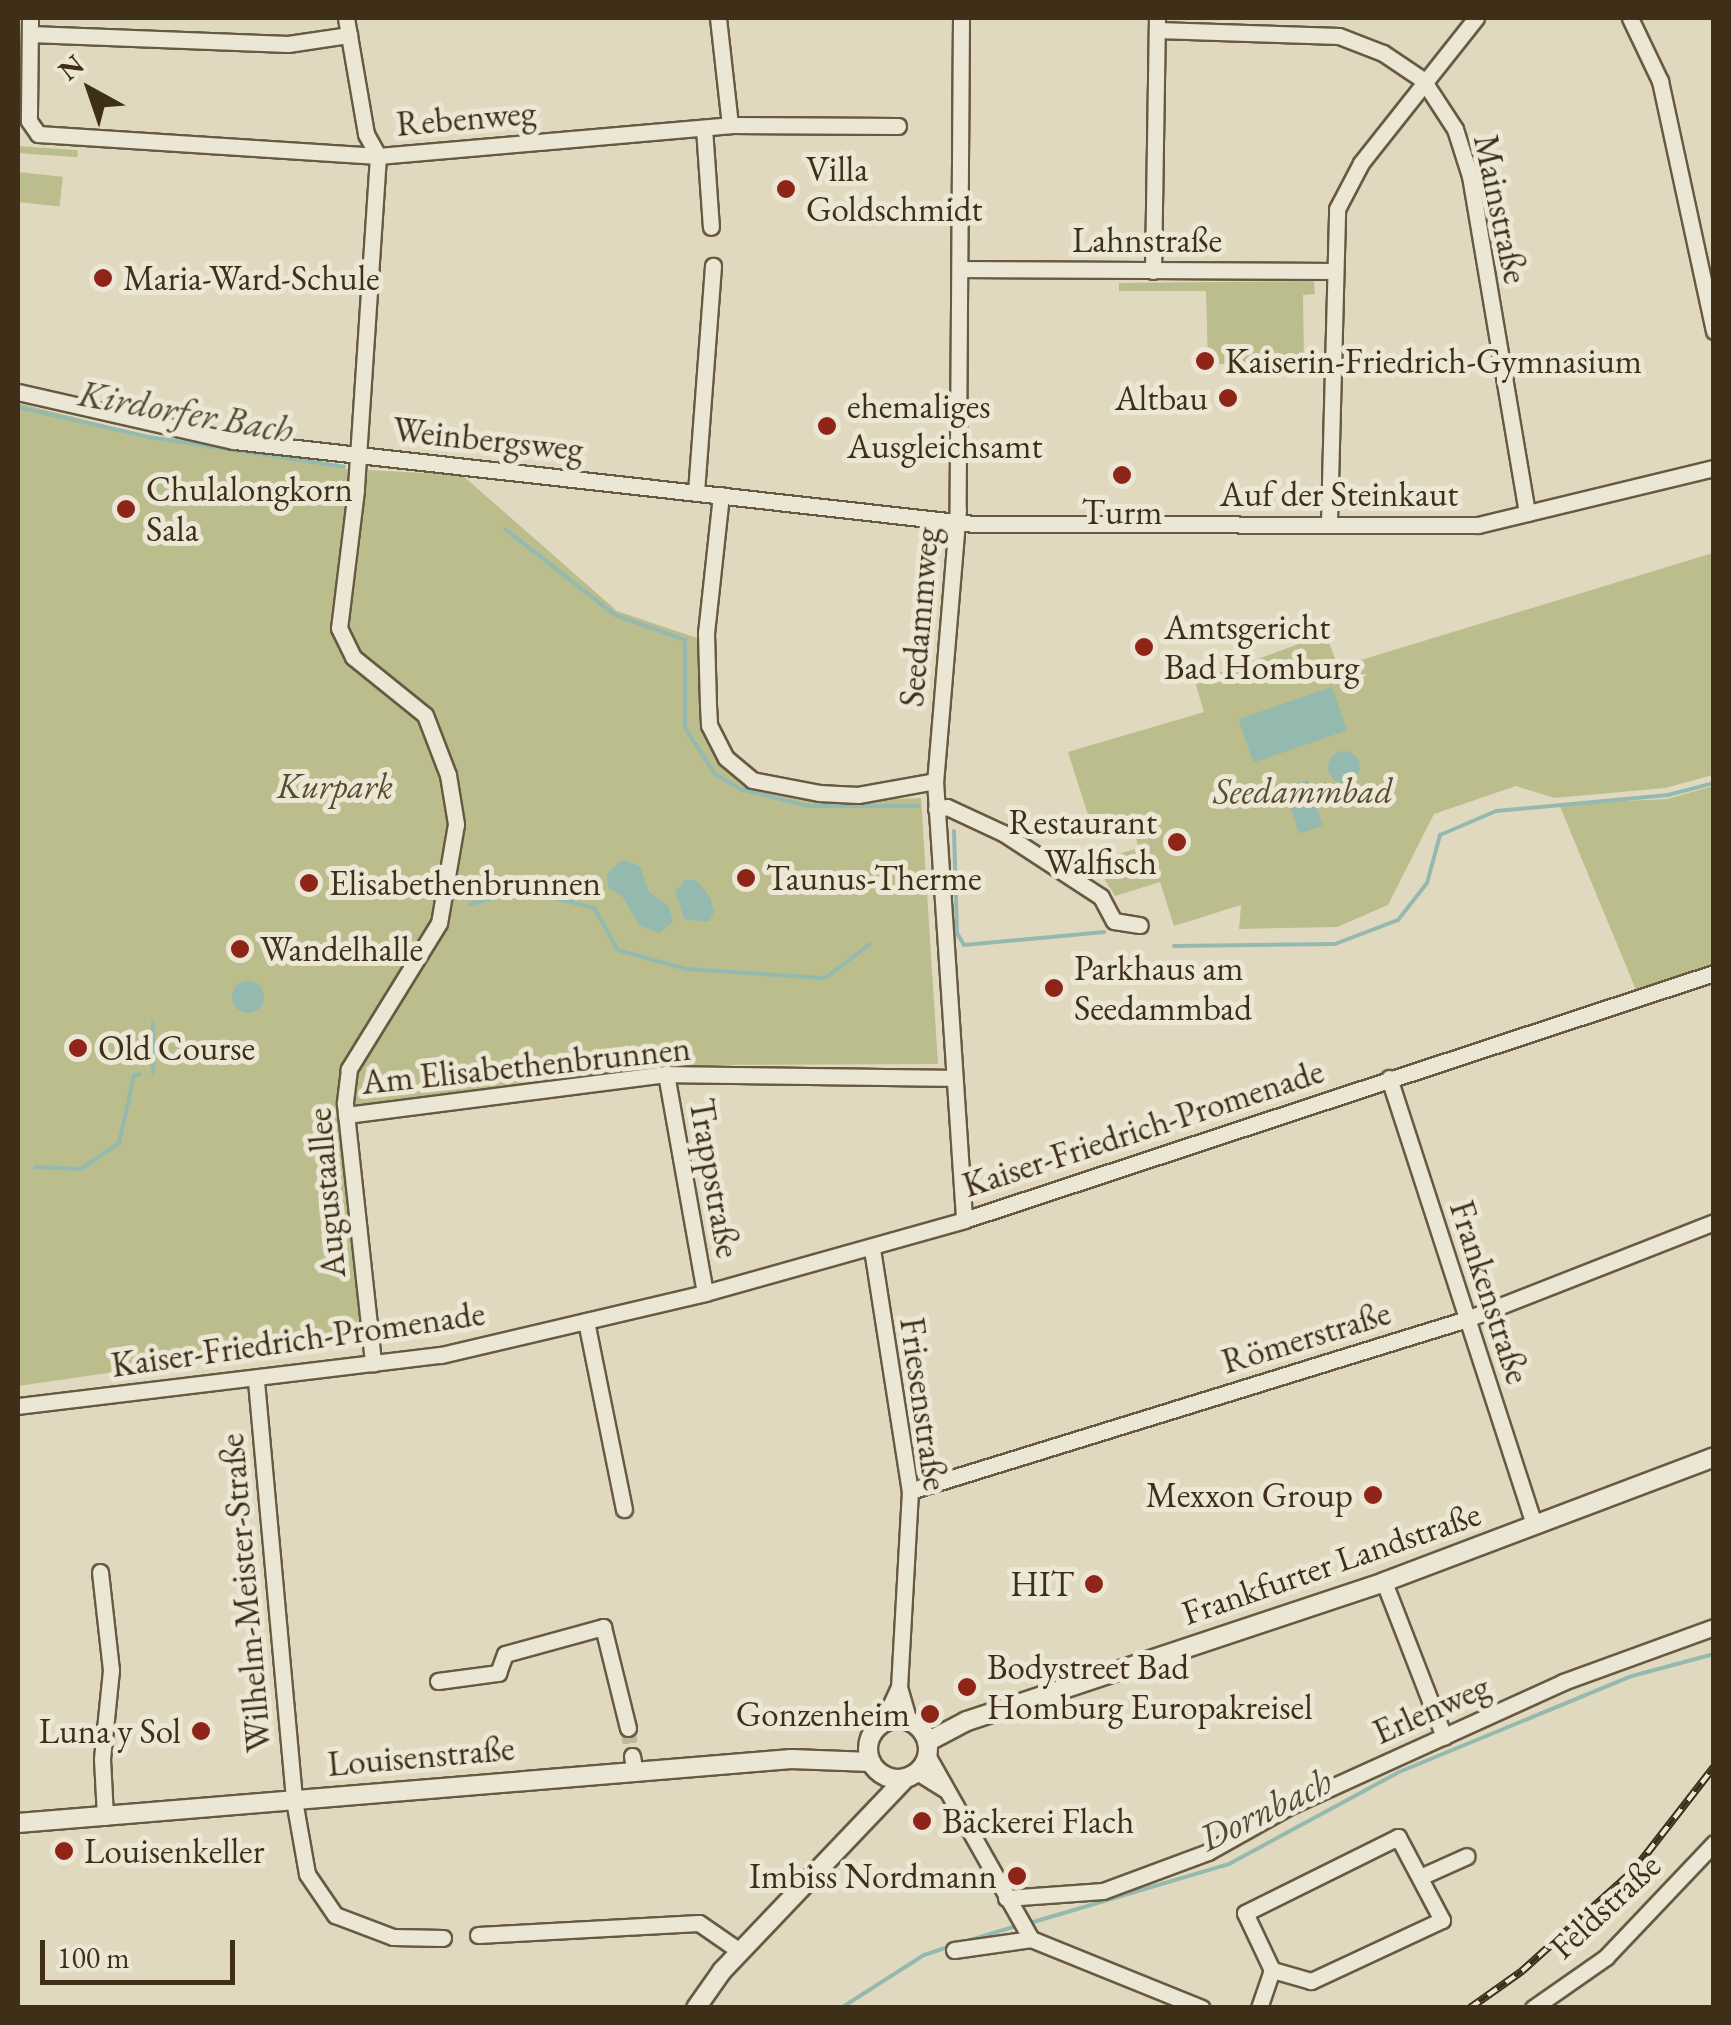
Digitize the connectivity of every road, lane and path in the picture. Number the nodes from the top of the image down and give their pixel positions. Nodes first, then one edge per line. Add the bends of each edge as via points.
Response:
1 (346, 18) edge
2 (718, 18) edge
3 (962, 18) edge
4 (1476, 18) edge
5 (1630, 18) edge
6 (1157, 24) edge
7 (30, 26) edge
8 (349, 35) junction
9 (1422, 80) junction
10 (730, 125) junction
11 (898, 126) dead end
12 (704, 128) junction
13 (378, 156) junction
14 (712, 227) dead end
15 (713, 266) dead end
16 (962, 268) junction
17 (1153, 271) junction
18 (1332, 271) junction
19 (1714, 331) edge
20 (18, 392) edge
21 (357, 455) junction
22 (1714, 468) edge
23 (696, 492) junction
24 (721, 495) junction
25 (1527, 513) junction
26 (1329, 521) junction
27 (957, 523) junction
28 (935, 782) junction
29 (936, 809) junction
30 (1140, 925) dead end
31 (1714, 973) edge
32 (666, 1074) junction
33 (952, 1078) junction
34 (1388, 1078) junction
35 (346, 1115) junction
36 (964, 1220) junction
37 (1714, 1222) edge
38 (872, 1248) junction
39 (705, 1293) junction
40 (1467, 1318) junction
41 (586, 1320) junction
42 (373, 1363) junction
43 (256, 1381) junction
44 (18, 1406) edge
45 (1714, 1457) edge
46 (910, 1491) junction
47 (624, 1509) dead end
48 (1534, 1525) junction
49 (100, 1572) dead end
50 (1384, 1582) junction
51 (1714, 1626) edge
52 (438, 1680) dead end
53 (899, 1688) junction
54 (966, 1720) junction
55 (912, 1722) junction
56 (628, 1728) tunnel mouth
57 (877, 1728) junction
58 (1444, 1737) junction
59 (927, 1748) junction
60 (830, 1756) junction
61 (871, 1762) junction
62 (911, 1775) junction
63 (886, 1776) junction
64 (954, 1798) junction
65 (294, 1800) junction
66 (873, 1815) junction
67 (104, 1816) junction
68 (18, 1823) edge
69 (1714, 1843) edge
70 (1467, 1856) dead end
71 (1420, 1877) junction
72 (1009, 1904) junction
73 (478, 1935) dead end
74 (1029, 1937) junction
75 (444, 1938) dead end
76 (954, 1950) dead end
77 (741, 1952) junction
78 (1272, 1970) junction
79 (695, 2005) edge
80 (1202, 2008) edge
81 (1259, 2008) edge
82 (1533, 2008) edge

1 - 8 street
2 - 10 street
3 - 16 street, Seedammweg
4 - 9 street
5 - 19 street via 1660,82
6 - 9 street, Mainstraße via 1340,36 1383,53
6 - 17 street
7 - 8 street via 288,44
7 - 13 street, Rebenweg via 29,121 38,134
8 - 13 street via 366,134
9 - 18 street via 1361,163 1337,209
9 - 25 street, Mainstraße via 1455,129 1470,176
10 - 11 street, Rebenweg
10 - 12 street, Rebenweg
12 - 13 street, Rebenweg
12 - 14 street
13 - 21 street
15 - 23 street
16 - 17 street, Lahnstraße
16 - 27 street, Seedammweg
17 - 18 street, Lahnstraße
18 - 26 street
20 - 21 street, Weinbergsweg via 234,441
21 - 23 street, Weinbergsweg
21 - 35 street, Augustaallee via 339,628 353,657 425,715 448,775 456,824 440,923 349,1069
22 - 25 street, Auf der Steinkaut
23 - 24 street, Weinbergsweg
24 - 27 street, Weinbergsweg
24 - 28 street via 706,633 709,725 726,758 752,780 819,793 858,795
25 - 26 street, Auf der Steinkaut via 1478,525
26 - 27 street, Auf der Steinkaut
27 - 28 street, Seedammweg
28 - 29 street, Seedammweg
29 - 30 street via 947,807 1003,833 1102,896 1114,922
29 - 33 street, Seedammweg
31 - 34 street, Kaiser-Friedrich-Promenade
32 - 33 street, Am Elisabethenbrunnen
32 - 35 street, Am Elisabethenbrunnen
32 - 39 street, Trappstraße
33 - 36 street, Seedammweg
34 - 36 street, Kaiser-Friedrich-Promenade
34 - 40 street, Frankenstraße
35 - 42 street, Augustaallee
36 - 38 street, Kaiser-Friedrich-Promenade
37 - 40 street, Römerstraße
38 - 39 street, Kaiser-Friedrich-Promenade
38 - 46 street, Friesenstraße
39 - 41 street, Kaiser-Friedrich-Promenade
40 - 46 street, Römerstraße
40 - 48 street, Frankenstraße
41 - 42 street, Kaiser-Friedrich-Promenade
41 - 47 street
42 - 43 street, Kaiser-Friedrich-Promenade
43 - 44 street, Kaiser-Friedrich-Promenade
43 - 65 street, Wilhelm-Meister-Straße
45 - 48 street, Frankfurter Landstraße
46 - 53 street, Friesenstraße
48 - 50 street, Frankfurter Landstraße
49 - 67 street via 110,1670
50 - 54 street, Frankfurter Landstraße
50 - 58 street
51 - 58 street, Erlenweg via 1562,1682
52 - 56 street via 498,1673 506,1654 603,1627
53 - 55 street, Friesenstraße
53 - 57 street, Friesenstraße
54 - 55 street, Frankfurter Landstraße
54 - 59 street, Frankfurter Landstraße
55 - 57 street
55 - 59 street
57 - 60 street, Louisenstraße
57 - 61 street
58 - 72 street, Erlenweg via 1290,1806 1208,1852 1103,1891
59 - 62 street
59 - 64 street
60 - 61 street, Louisenstraße
60 - 65 street, Louisenstraße via 633,1764
61 - 63 street
62 - 63 street
62 - 64 street
62 - 66 street
63 - 66 street
64 - 72 street
65 - 67 street, Louisenstraße
65 - 75 street, Wilhelm-Meister-Straße via 307,1874 335,1915 393,1937
66 - 77 street
67 - 68 street, Louisenstraße
69 - 82 street, Feldstraße via 1606,1957
70 - 71 street
71 - 78 street via 1442,1920 1311,1980
71 - 78 street via 1398,1837 1245,1912
72 - 74 street
73 - 77 street via 699,1923
74 - 76 street
74 - 80 street
77 - 79 street
78 - 81 street

